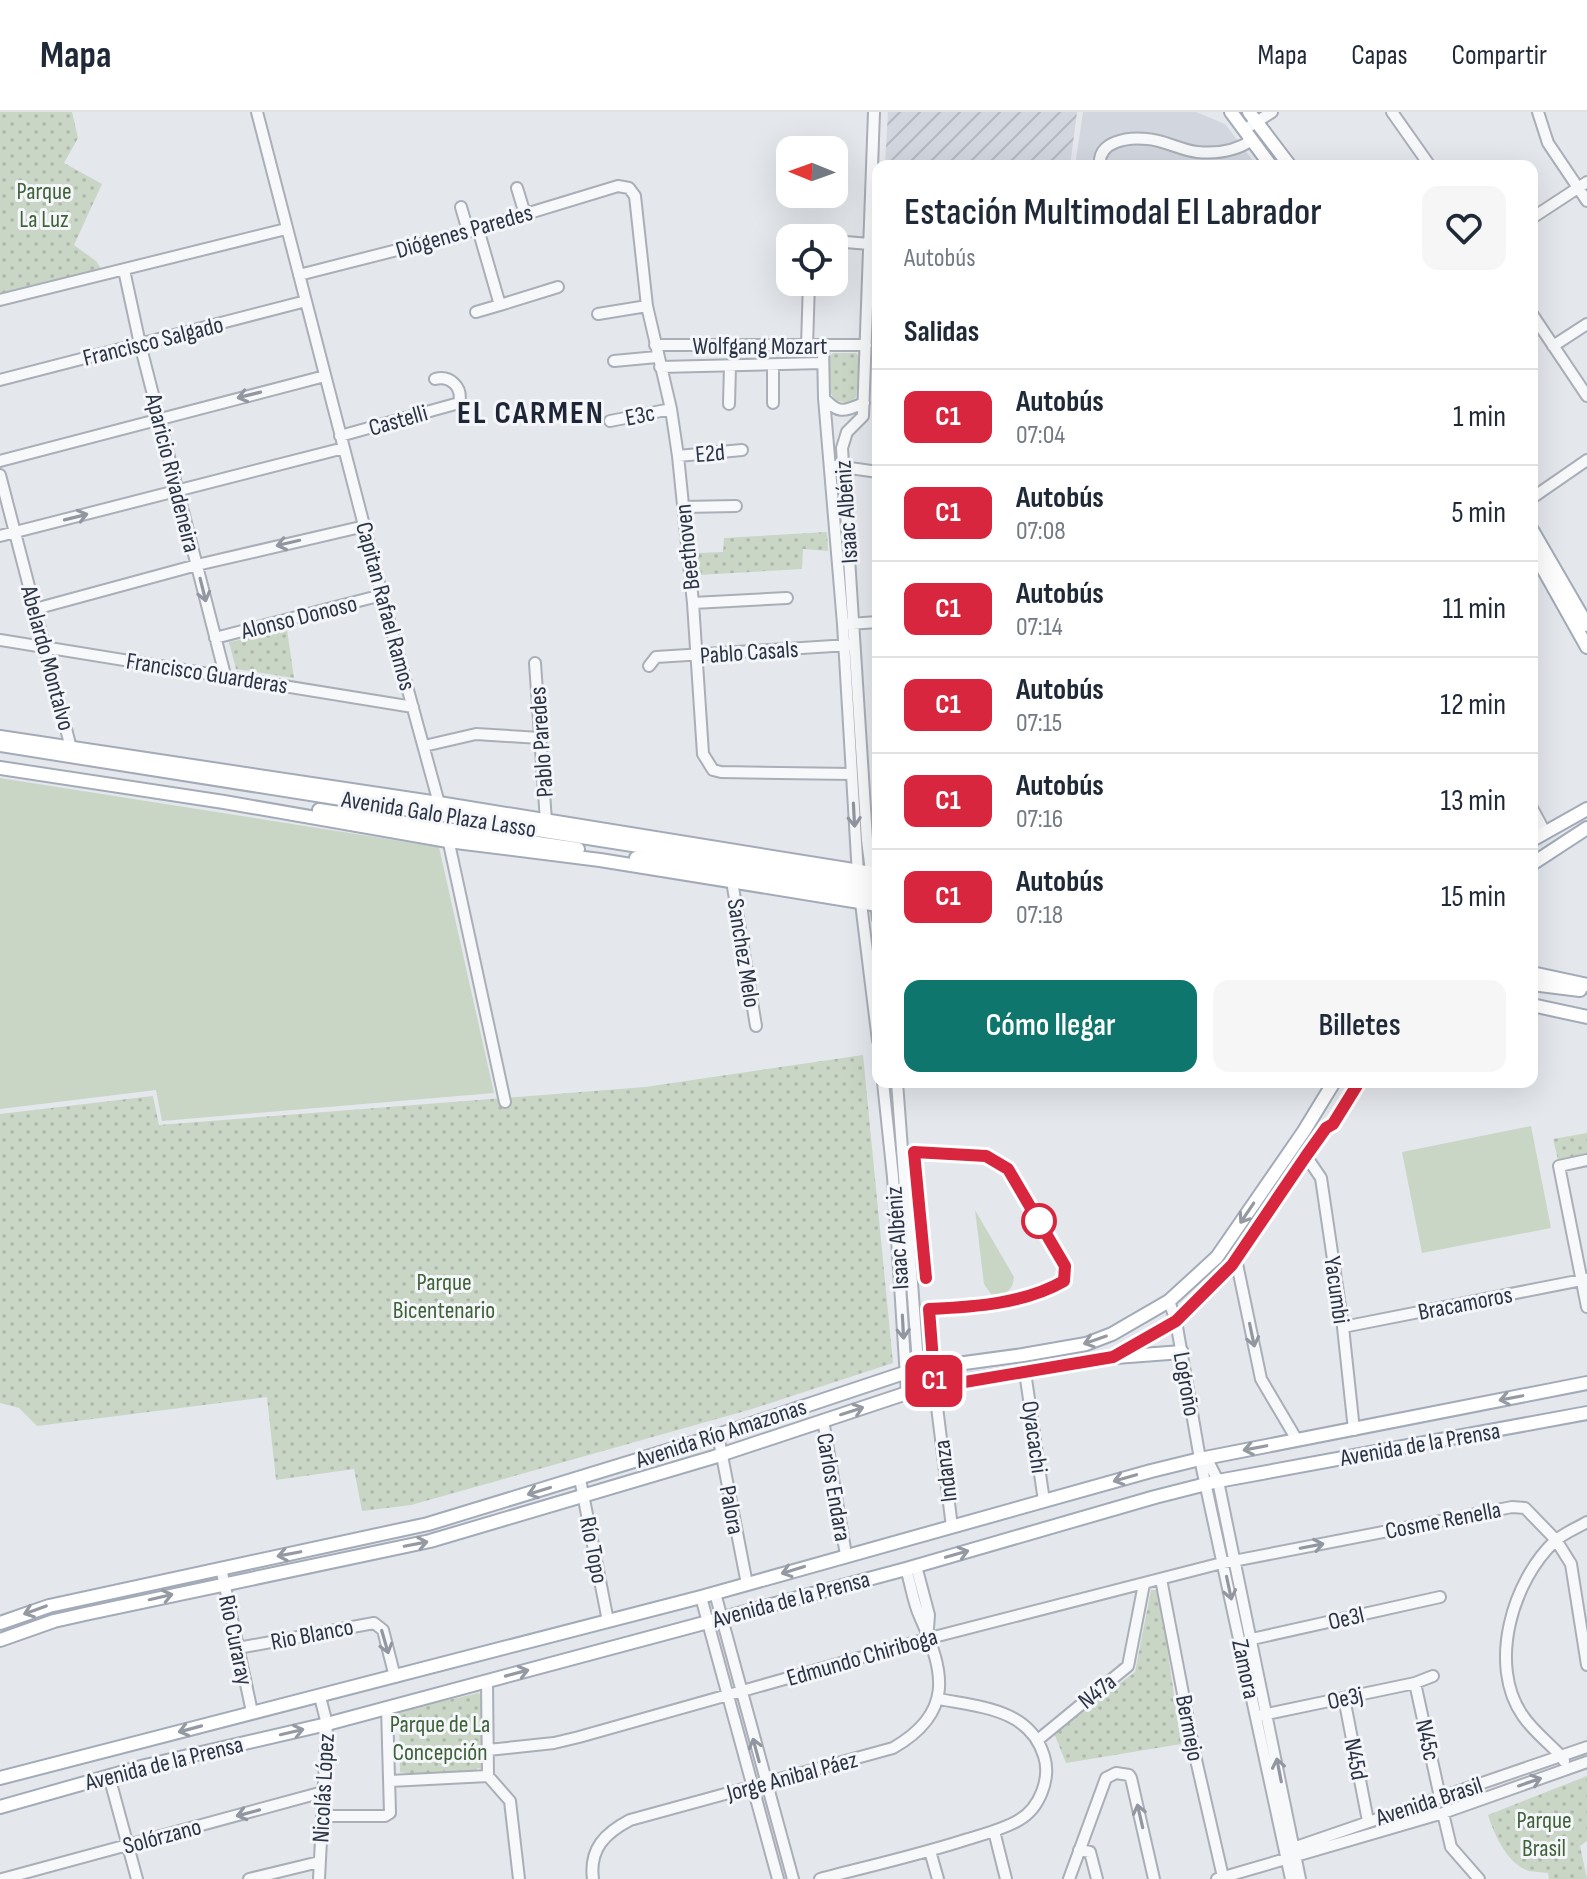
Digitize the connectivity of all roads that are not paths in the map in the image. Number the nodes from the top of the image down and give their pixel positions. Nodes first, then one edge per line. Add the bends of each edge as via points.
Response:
1 (257, 112) edge
2 (874, 112) edge
3 (1231, 112) edge
4 (1272, 112) edge
5 (1392, 112) edge
6 (1538, 112) edge
7 (1253, 117) edge
8 (1248, 134) junction
9 (872, 160) edge
10 (1100, 160) edge
11 (1267, 160) edge
12 (1285, 160) edge
13 (1426, 160) edge
14 (872, 165) edge
15 (1583, 185) edge
16 (517, 188) dead end
17 (629, 188) joint
18 (1587, 201) edge
19 (461, 207) dead end
20 (525, 214) junction
21 (1538, 214) edge
22 (286, 229) junction
23 (473, 230) junction
24 (848, 242) edge
25 (869, 244) junction
26 (124, 270) junction
27 (299, 275) junction
28 (558, 287) dead end
29 (809, 296) edge
30 (0, 300) edge
31 (306, 301) junction
32 (500, 305) junction
33 (647, 306) junction
34 (476, 312) dead end
35 (598, 314) dead end
36 (1538, 323) edge
37 (1587, 324) edge
38 (140, 344) junction
39 (866, 345) junction
40 (807, 346) junction
41 (823, 346) junction
42 (1553, 346) junction
43 (657, 356) junction
44 (614, 361) dead end
45 (822, 363) junction
46 (773, 365) junction
47 (730, 366) junction
48 (325, 376) junction
49 (435, 379) dead end
50 (0, 380) edge
51 (1587, 396) edge
52 (824, 398) junction
53 (773, 403) dead end
54 (864, 403) junction
55 (729, 404) dead end
56 (671, 409) junction
57 (159, 418) junction
58 (610, 421) dead end
59 (340, 436) junction
60 (344, 448) junction
61 (742, 450) dead end
62 (678, 456) junction
63 (1587, 460) edge
64 (0, 461) edge
65 (830, 465) junction
66 (843, 466) junction
67 (872, 471) edge
68 (0, 475) edge
69 (178, 491) junction
70 (1538, 494) edge
71 (736, 506) dead end
72 (683, 507) junction
73 (365, 526) junction
74 (15, 532) junction
75 (0, 536) edge
76 (1538, 540) edge
77 (1538, 556) edge
78 (197, 565) junction
79 (382, 595) junction
80 (787, 598) dead end
81 (693, 603) junction
82 (1577, 605) edge
83 (35, 609) junction
84 (872, 622) edge
85 (848, 624) junction
86 (1587, 625) edge
87 (215, 638) junction
88 (0, 640) edge
89 (849, 645) junction
90 (1587, 647) edge
91 (46, 648) junction
92 (697, 656) junction
93 (535, 663) dead end
94 (649, 666) dead end
95 (225, 675) junction
96 (413, 707) junction
97 (0, 737) edge
98 (540, 738) junction
99 (0, 745) edge
100 (424, 746) junction
101 (71, 748) junction
102 (0, 760) edge
103 (0, 768) edge
104 (852, 774) junction
105 (440, 808) junction
106 (1587, 809) edge
107 (1538, 819) edge
108 (546, 821) junction
109 (1587, 828) edge
110 (1545, 832) junction
111 (447, 835) junction
112 (1538, 836) edge
113 (1538, 860) edge
114 (732, 881) junction
115 (870, 888) edge
116 (872, 926) edge
117 (1538, 975) edge
118 (1538, 985) edge
119 (1587, 990) edge
120 (1538, 1006) edge
121 (1556, 1009) junction
122 (1587, 1010) edge
123 (1538, 1013) edge
124 (1587, 1019) edge
125 (756, 1026) dead end
126 (884, 1088) edge
127 (897, 1088) edge
128 (1323, 1088) edge
129 (1330, 1088) edge
130 (1355, 1088) edge
131 (505, 1102) dead end
132 (894, 1134) junction
133 (1291, 1149) junction
134 (1306, 1156) junction
135 (1587, 1160) edge
136 (1236, 1259) junction
137 (1584, 1280) edge
138 (1169, 1301) junction
139 (1587, 1307) edge
140 (1176, 1321) junction
141 (1343, 1327) junction
142 (1182, 1352) junction
143 (1113, 1357) junction
144 (919, 1370) junction
145 (1025, 1372) junction
146 (1587, 1383) edge
147 (935, 1387) junction
148 (914, 1392) junction
149 (1587, 1413) edge
150 (823, 1420) junction
151 (1354, 1430) junction
152 (718, 1435) junction
153 (1297, 1440) junction
154 (722, 1455) junction
155 (1205, 1461) junction
156 (580, 1479) junction
157 (1213, 1483) junction
158 (583, 1496) junction
159 (1044, 1501) junction
160 (1587, 1522) edge
161 (952, 1527) junction
162 (366, 1539) junction
163 (1556, 1540) junction
164 (370, 1553) junction
165 (846, 1555) junction
166 (1236, 1560) junction
167 (1223, 1563) junction
168 (221, 1568) junction
169 (911, 1568) junction
170 (1161, 1579) junction
171 (224, 1583) junction
172 (747, 1584) junction
173 (1144, 1584) junction
174 (715, 1593) junction
175 (701, 1597) junction
176 (1440, 1597) dead end
177 (721, 1617) junction
178 (608, 1621) junction
179 (708, 1621) junction
180 (0, 1623) edge
181 (929, 1634) junction
182 (1252, 1639) junction
183 (0, 1640) edge
184 (238, 1648) junction
185 (1587, 1665) edge
186 (1433, 1676) dead end
187 (395, 1677) junction
188 (487, 1682) junction
189 (1415, 1683) junction
190 (740, 1692) junction
191 (728, 1695) junction
192 (320, 1697) junction
193 (1344, 1698) junction
194 (939, 1699) junction
195 (387, 1708) junction
196 (252, 1712) junction
197 (1268, 1713) junction
198 (1256, 1716) junction
199 (327, 1724) junction
200 (1039, 1739) junction
201 (1587, 1747) edge
202 (488, 1750) junction
203 (1561, 1756) junction
204 (1587, 1762) edge
205 (1567, 1769) junction
206 (109, 1776) junction
207 (488, 1776) junction
208 (0, 1778) edge
209 (390, 1781) junction
210 (765, 1783) junction
211 (753, 1786) junction
212 (323, 1792) junction
213 (1440, 1797) junction
214 (0, 1807) edge
215 (1443, 1813) junction
216 (322, 1816) junction
217 (1368, 1821) junction
218 (994, 1831) junction
219 (127, 1845) junction
220 (1079, 1850) junction
221 (930, 1851) junction
222 (1291, 1854) junction
223 (319, 1862) junction
224 (867, 1867) junction
225 (1220, 1878) edge
226 (2, 1879) edge
227 (137, 1879) edge
228 (249, 1879) edge
229 (319, 1879) edge
230 (519, 1879) edge
231 (593, 1879) edge
232 (778, 1879) edge
233 (793, 1879) edge
234 (820, 1879) edge
235 (871, 1879) edge
236 (938, 1879) edge
237 (1006, 1879) edge
238 (1069, 1879) edge
239 (1097, 1879) edge
240 (1154, 1879) edge
241 (1291, 1879) edge
242 (1300, 1879) edge
243 (1479, 1879) edge

1 - 22 street, Capitan Rafael Ramos
2 - 9 street, Isaac Albéniz
3 - 8 main road
4 - 7 street
5 - 13 street
6 - 15 street via 1548,143
7 - 8 street
7 - 12 main road
8 - 10 street via 1240,148 1198,152 1145,138 1122,140 1107,146
8 - 11 main road
14 - 25 street, Isaac Albéniz
15 - 18 street
15 - 21 street
16 - 20 street
17 - 20 street, Diógenes Paredes via 618,186
17 - 33 street, Beethoven via 635,196
19 - 23 street
20 - 23 street, Diógenes Paredes
22 - 26 street
22 - 27 street, Capitan Rafael Ramos
23 - 27 street, Diógenes Paredes
23 - 32 street
24 - 25 street
25 - 39 street, Isaac Albéniz
26 - 30 street
26 - 38 street, Aparicio Rivadeneira
27 - 31 street, Capitan Rafael Ramos
28 - 32 street
29 - 40 street
31 - 38 street, Francisco Salgado
31 - 48 street, Capitan Rafael Ramos
32 - 34 street
33 - 35 street
33 - 43 street, Beethoven
36 - 42 street
37 - 42 street
38 - 50 street, Francisco Salgado
38 - 57 street, Aparicio Rivadeneira
39 - 41 street, Wolfgang Mozart
39 - 54 street, Isaac Albéniz
40 - 41 street, Wolfgang Mozart
40 - 43 street, Wolfgang Mozart
41 - 45 street, Isaac Albéniz
42 - 51 street
43 - 44 street
43 - 47 street, Wolfgang Mozart
43 - 56 street, Beethoven
45 - 46 street, Wolfgang Mozart
45 - 52 street, Isaac Albéniz
46 - 47 street, Wolfgang Mozart
46 - 53 street
47 - 55 street
48 -> 57 street
48 - 59 street, Capitan Rafael Ramos
49 - 59 street, Castelli via 452,380 459,403
52 - 54 street via 841,411
52 - 65 street, Isaac Albéniz
54 - 66 street, Isaac Albéniz via 863,416 847,432
56 - 58 street, E3c
56 - 62 street, Beethoven
57 - 64 street
57 - 69 street, Aparicio Rivadeneira
59 - 60 street, Capitan Rafael Ramos
60 - 69 street
60 - 73 street, Capitan Rafael Ramos
61 - 62 street, E2d
62 - 72 street, Beethoven
63 - 70 street
65 - 66 street
65 - 85 street, Isaac Albéniz
66 - 67 street
66 - 85 street, Isaac Albéniz
68 - 74 street, Abelardo Montalvo
74 -> 69 street
69 - 78 street, Aparicio Rivadeneira
71 - 72 street
72 - 81 street, Beethoven
73 -> 78 street
73 - 79 street, Capitan Rafael Ramos
74 - 75 street
74 - 83 street, Abelardo Montalvo
76 - 82 main road
77 - 82 main road
78 - 83 street
78 -> 87 street, Aparicio Rivadeneira
79 - 87 street, Alonso Donoso
79 - 96 street, Capitan Rafael Ramos
80 - 81 street
81 - 92 street, Beethoven
82 - 86 main road
82 - 90 main road
83 - 91 street, Abelardo Montalvo
84 - 85 street
85 - 89 street, Isaac Albéniz
87 - 95 street, Aparicio Rivadeneira
88 - 91 street, Francisco Guarderas
89 - 92 street, Pablo Casals
89 - 104 street, Isaac Albéniz
89 - 115 street, Isaac Albéniz
91 - 95 street, Francisco Guarderas
91 - 101 street, Abelardo Montalvo
92 - 94 street, Pablo Casals via 656,657
92 - 104 street, Beethoven via 703,754 713,770
93 - 98 street, Pablo Paredes
95 - 96 street, Francisco Guarderas
96 - 100 street, Capitan Rafael Ramos
97 - 101 main road, Avenida Galo Plaza Lasso
98 - 100 street via 476,734
98 - 108 street, Pablo Paredes
99 - 105 main road, Avenida Galo Plaza Lasso
100 - 105 street, Capitan Rafael Ramos
101 - 105 main road, Avenida Galo Plaza Lasso
102 - 111 main road, Avenida Galo Plaza Lasso
103 - 111 main road, Avenida Galo Plaza Lasso
104 -> 115 street, Isaac Albéniz
105 - 108 main road, Avenida Galo Plaza Lasso
105 - 111 street, Capitan Rafael Ramos
105 - 115 main road, Avenida Galo Plaza Lasso
106 - 110 main road
107 - 110 street
108 - 115 main road, Avenida Galo Plaza Lasso
109 - 113 main road
110 - 112 main road
111 - 114 main road, Avenida Galo Plaza Lasso
111 - 115 main road, Avenida Galo Plaza Lasso
111 - 131 street, Capitan Rafael Ramos
114 - 115 main road, Avenida Galo Plaza Lasso
114 - 125 street, Sanchez Melo
115 - 116 street, Isaac Albéniz
117 - 119 main road
118 - 119 main road
120 - 121 main road
121 - 122 main road
121 - 124 main road
123 - 124 main road
126 - 132 street, Isaac Albéniz
127 - 132 street, Isaac Albéniz
128 - 133 main road
129 - 133 main road, Avenida Río Amazonas
130 - 134 main road, Avenida Río Amazonas
132 - 144 street, Isaac Albéniz
133 -> 138 main road, Avenida Río Amazonas via 1217,1257
134 - 136 main road, Avenida Río Amazonas
134 - 141 street, Yacumbi via 1321,1178
135 - 137 street via 1559,1166
136 - 140 main road, Avenida Río Amazonas
136 -> 153 street via 1261,1379
137 - 139 street
137 - 141 street, Bracamoros
138 - 140 street, Logroño
138 -> 144 main road, Avenida Río Amazonas via 1086,1344
140 - 142 street, Logroño
140 - 143 main road, Avenida Río Amazonas
141 - 151 street, Yacumbi
142 - 143 main road
142 - 155 street, Logroño
143 - 145 main road, Avenida Río Amazonas
144 - 147 street, Indanza
144 - 148 street, Isaac Albéniz
144 - 152 main road, Avenida Río Amazonas
145 - 147 main road, Avenida Río Amazonas
145 - 159 street, Oyacachi
146 -> 151 main road, Avenida de la Prensa
147 - 148 main road, Avenida Río Amazonas
147 - 161 street, Indanza
150 -> 148 main road, Avenida Río Amazonas
149 - 157 main road, Avenida de la Prensa
150 - 154 main road, Avenida Río Amazonas
150 - 165 street, Carlos Endara
151 - 153 main road, Avenida de la Prensa
152 - 154 street, Palora
152 - 156 main road, Avenida Río Amazonas
153 -> 155 main road, Avenida de la Prensa
154 - 158 main road, Avenida Río Amazonas
154 - 172 street, Palora
155 - 157 street, Zamora
155 -> 159 main road, Avenida de la Prensa
156 - 158 street, Río Topo
156 -> 162 main road, Avenida Río Amazonas
157 - 166 street, Zamora
157 - 167 street, Zamora
169 -> 157 main road, Avenida de la Prensa
164 -> 158 main road, Avenida Río Amazonas
158 - 178 street, Río Topo
159 - 161 main road, Avenida de la Prensa
160 - 163 street
161 - 165 main road, Avenida de la Prensa
162 - 164 main road
162 -> 168 main road, Avenida Río Amazonas
166 -> 163 street, Cosme Renella via 1512,1507 1525,1508
163 - 185 street, Cosme Renella via 1571,1564
163 - 203 street via 1520,1591 1507,1639 1507,1665 1523,1717
164 - 171 main road, Avenida Río Amazonas
165 -> 172 main road, Avenida de la Prensa
166 - 167 street, Edmundo Chiriboga
166 - 182 street, Zamora
167 - 170 street, Edmundo Chiriboga
167 -> 198 street, Zamora
168 - 171 street, Rio Curaray
168 -> 180 main road, Avenida Río Amazonas via 49,1606
169 - 177 main road, Avenida de la Prensa
169 - 181 street via 919,1616
170 - 173 street, Edmundo Chiriboga
170 - 225 street, Bermejo
183 -> 171 main road, Avenida Río Amazonas via 54,1621
171 - 184 street, Rio Curaray
172 - 174 main road, Avenida de la Prensa
173 - 181 street, Edmundo Chiriboga
173 - 200 street, N47a via 1128,1666
174 - 175 main road, Avenida de la Prensa
174 - 177 street
175 - 178 main road, Avenida de la Prensa
175 - 179 street
176 - 182 street, Oe3l
177 - 179 main road, Avenida de la Prensa
177 - 190 street
178 - 187 main road, Avenida de la Prensa
188 -> 179 main road, Avenida de la Prensa
179 - 191 street
181 - 190 street, Edmundo Chiriboga
181 - 194 street via 939,1671
182 - 197 street, Zamora
184 -> 187 street, Rio Blanco via 374,1623 383,1630
184 - 196 street, Rio Curaray
186 - 189 street, Oe3j
187 - 192 main road, Avenida de la Prensa
188 - 195 main road, Avenida de la Prensa
188 - 202 street
189 - 193 street, Oe3j
189 - 213 street, N45c
190 - 191 street, Edmundo Chiriboga
210 -> 190 street
191 - 202 street, Edmundo Chiriboga via 554,1743
191 - 211 street
192 - 196 main road, Avenida de la Prensa
192 - 199 street, Nicolás López
193 - 197 street, Oe3j
193 - 217 street, N45d
194 - 200 street via 1021,1721
194 - 210 street, Jorge Anibal Páez via 930,1719 893,1748
195 - 199 main road, Avenida de la Prensa
195 - 209 street
196 -> 208 main road, Avenida de la Prensa
197 - 198 street, Oe3j
222 -> 197 street, Zamora
198 - 222 street, Zamora
206 -> 199 main road, Avenida de la Prensa
199 - 212 street, Nicolás López
200 - 218 street via 1047,1779 1039,1800 1022,1819
201 - 203 street, Avenida Brasil
202 - 207 street
203 - 205 street
203 - 213 street, Avenida Brasil
204 - 205 street, Avenida Brasil
215 -> 205 street, Avenida Brasil
206 - 214 main road, Avenida de la Prensa
206 - 219 street
207 - 209 street
207 - 230 street via 510,1801
209 - 216 street via 389,1814
210 - 211 street, Jorge Anibal Páez
210 - 233 street
211 - 231 street, Jorge Anibal Páez via 610,1830 597,1846
211 - 232 street
212 - 216 street, Nicolás López
212 -> 219 street, Solórzano
213 - 217 street, Avenida Brasil
215 - 222 street, Avenida Brasil
215 - 243 street via 1451,1847
216 - 223 street, Nicolás López
217 - 222 street, Avenida Brasil
218 - 221 street
218 - 237 street
219 - 226 street, Solórzano
219 - 227 street
220 - 238 street
220 - 239 street via 1090,1852
240 -> 220 street via 1131,1778 1123,1773 1107,1775
221 - 224 street
221 - 236 street
222 - 225 street, Avenida Brasil
222 - 241 street, Zamora
222 - 242 street, Zamora
223 - 228 street
223 - 229 street, Nicolás López
224 - 234 street
224 - 235 street

